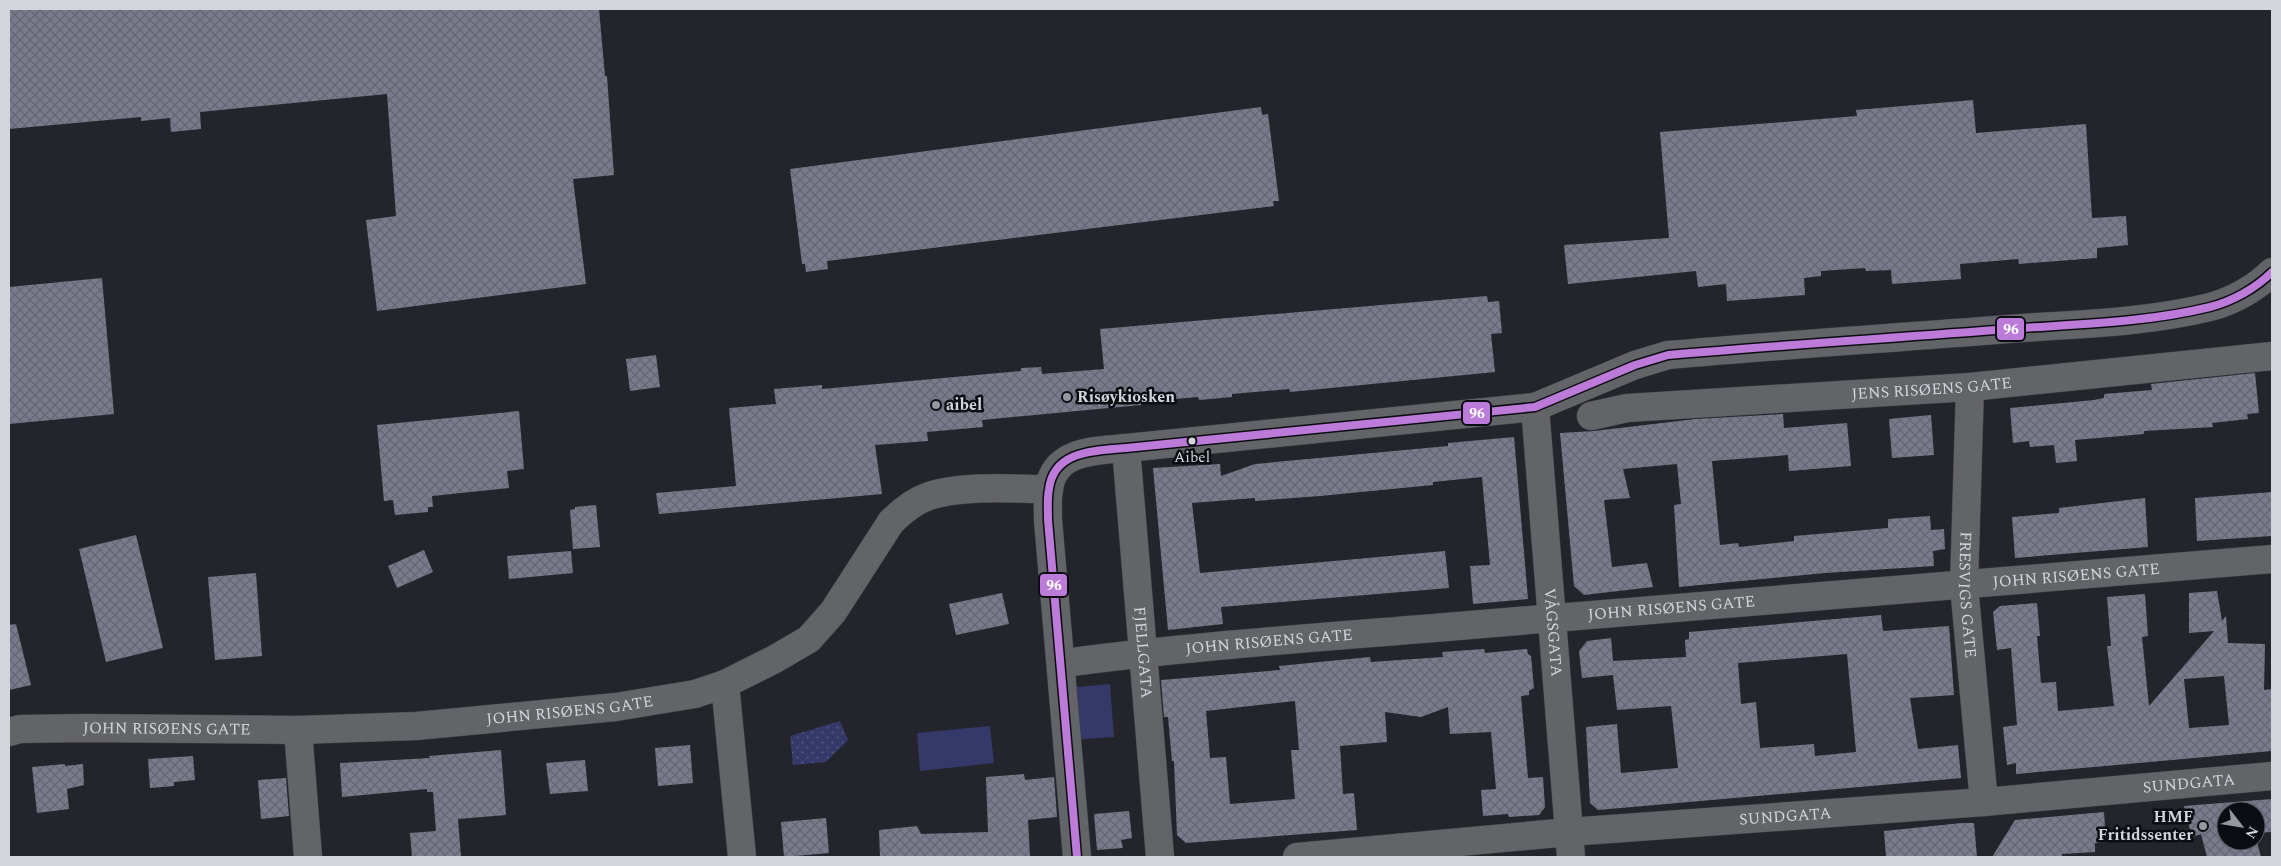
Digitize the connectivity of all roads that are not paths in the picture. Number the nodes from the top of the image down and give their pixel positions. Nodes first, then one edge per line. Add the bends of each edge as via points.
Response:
1 (2272, 272) edge
2 (2272, 356) edge
3 (1970, 387) junction
4 (1535, 407) junction
5 (1591, 416) dead end
6 (1126, 448) junction
7 (1048, 489) junction
8 (2272, 559) edge
9 (1964, 586) junction
10 (1551, 618) junction
11 (1142, 653) junction
12 (1072, 662) dead end
13 (724, 684) junction
14 (298, 730) junction
15 (9, 732) edge
16 (2272, 776) edge
17 (1984, 802) junction
18 (1570, 844) edge
19 (308, 857) edge
20 (742, 857) edge
21 (1077, 857) edge
22 (1160, 857) edge
23 (1298, 857) edge

1 - 4 street via 2237,297 2181,312 2054,326 1668,355 1635,365
2 - 3 street, JENS RISØENS GATE
3 - 5 street, JENS RISØENS GATE via 1627,408
3 - 9 street, FRESVIGS GATE
4 - 6 street
4 - 10 street, VÅGSGATA
6 - 7 street via 1074,456 1058,466
6 - 11 street, FJELLGATA
7 - 13 street, JOHN RISØENS GATE via 979,489 930,496 916,502 891,522 833,612 809,639
7 - 21 street
8 - 9 street, JOHN RISØENS GATE
9 - 10 street, JOHN RISØENS GATE
9 - 17 street, FRESVIGS GATE
10 - 11 street, JOHN RISØENS GATE
10 - 18 street, VÅGSGATA
11 - 12 street, JOHN RISØENS GATE
11 - 22 street, FJELLGATA
13 - 14 street, JOHN RISØENS GATE via 695,694 616,707 416,726
13 - 20 street
14 - 15 street, JOHN RISØENS GATE via 84,728
14 - 19 street
16 - 17 street, SUNDGATA
17 - 18 street, SUNDGATA
18 - 23 street, SUNDGATA

